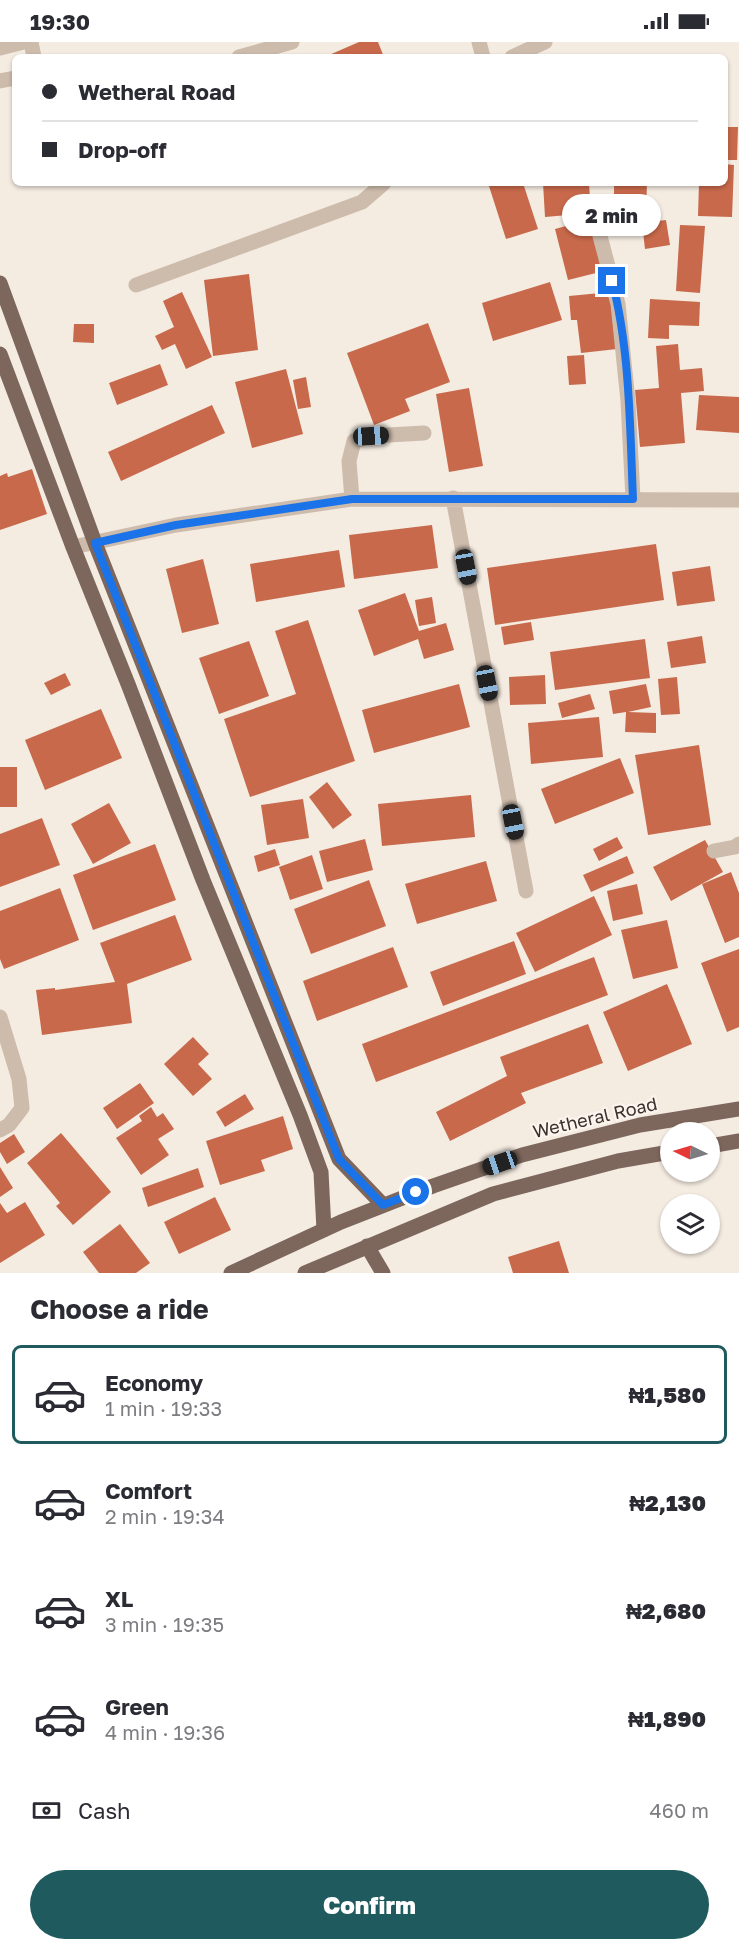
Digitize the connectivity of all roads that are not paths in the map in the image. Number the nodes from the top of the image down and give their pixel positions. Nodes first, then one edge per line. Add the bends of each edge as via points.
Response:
1 (24, 42) edge
2 (292, 42) edge
3 (546, 42) edge
4 (0, 48) edge
5 (250, 54) edge
6 (519, 54) edge
7 (381, 186) edge
8 (600, 236) dead end
9 (0, 284) edge
10 (136, 285) dead end
11 (0, 354) edge
12 (424, 433) dead end
13 (453, 498) junction
14 (352, 499) junction
15 (633, 499) junction
16 (739, 500) edge
17 (95, 543) junction
18 (73, 547) junction
19 (739, 844) edge
20 (714, 851) dead end
21 (526, 891) dead end
22 (0, 1017) edge
23 (739, 1108) edge
24 (0, 1130) edge
25 (739, 1141) edge
26 (720, 1144) edge
27 (660, 1154) edge
28 (383, 1205) junction
29 (324, 1230) junction
30 (367, 1246) junction
31 (231, 1273) edge
32 (304, 1273) edge
33 (383, 1273) edge

1 - 4 street
2 - 5 street
3 - 6 street
7 - 10 street via 362,202
8 - 15 street via 618,304
9 - 17 main road
11 - 18 main road
12 - 14 street via 371,436 354,441 349,461
13 - 14 street
13 - 15 street
13 - 21 street
14 - 17 street via 176,525
15 - 16 street
17 - 18 street
17 - 28 main road via 339,1159
18 - 29 main road via 321,1172
19 - 20 street
22 - 24 street via 19,1079 22,1108
23 - 28 main road, Wetheral Road via 640,1125 522,1155
25 - 26 main road
27 - 30 main road via 493,1194
28 - 29 main road, Wetheral Road
29 - 31 main road, Wetheral Road
30 - 32 main road
30 - 33 main road

